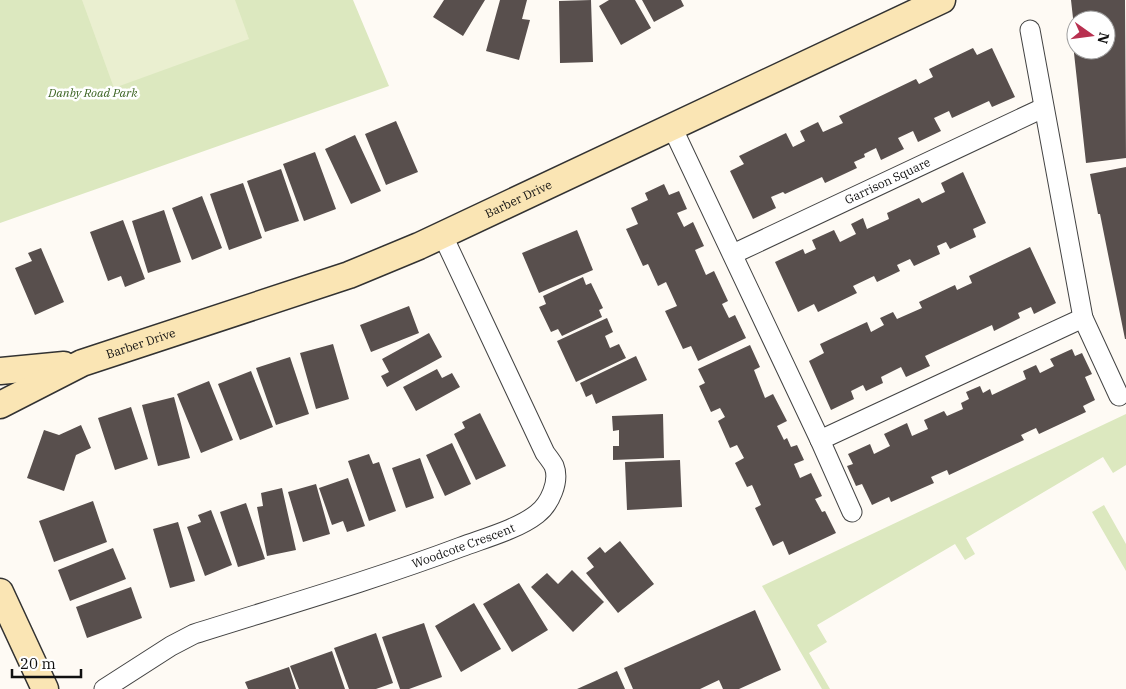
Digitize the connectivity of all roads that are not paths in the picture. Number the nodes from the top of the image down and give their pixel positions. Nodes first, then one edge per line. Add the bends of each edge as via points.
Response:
1 (942, 0) edge
2 (1030, 30) dead end
3 (1043, 108) junction
4 (672, 127) junction
5 (442, 236) junction
6 (733, 254) junction
7 (1083, 318) junction
8 (82, 363) junction
9 (0, 371) edge
10 (1119, 396) dead end
11 (0, 405) edge
12 (820, 440) junction
13 (852, 512) dead end
14 (0, 592) edge
15 (45, 689) edge
16 (104, 689) edge

1 - 4 street, Barber Drive
2 - 3 street
3 - 6 street, Garrison Square
3 - 7 street
4 - 5 street, Barber Drive
4 - 6 street
5 - 8 street, Barber Drive via 349,275
5 - 16 street, Woodcote Crescent via 545,454 554,466 556,481 548,502 526,521 422,562 194,634
6 - 12 street
7 - 10 street
7 - 12 street
8 - 9 street, Barber Drive
8 - 11 street, Barber Drive
12 - 13 street
14 - 15 street

